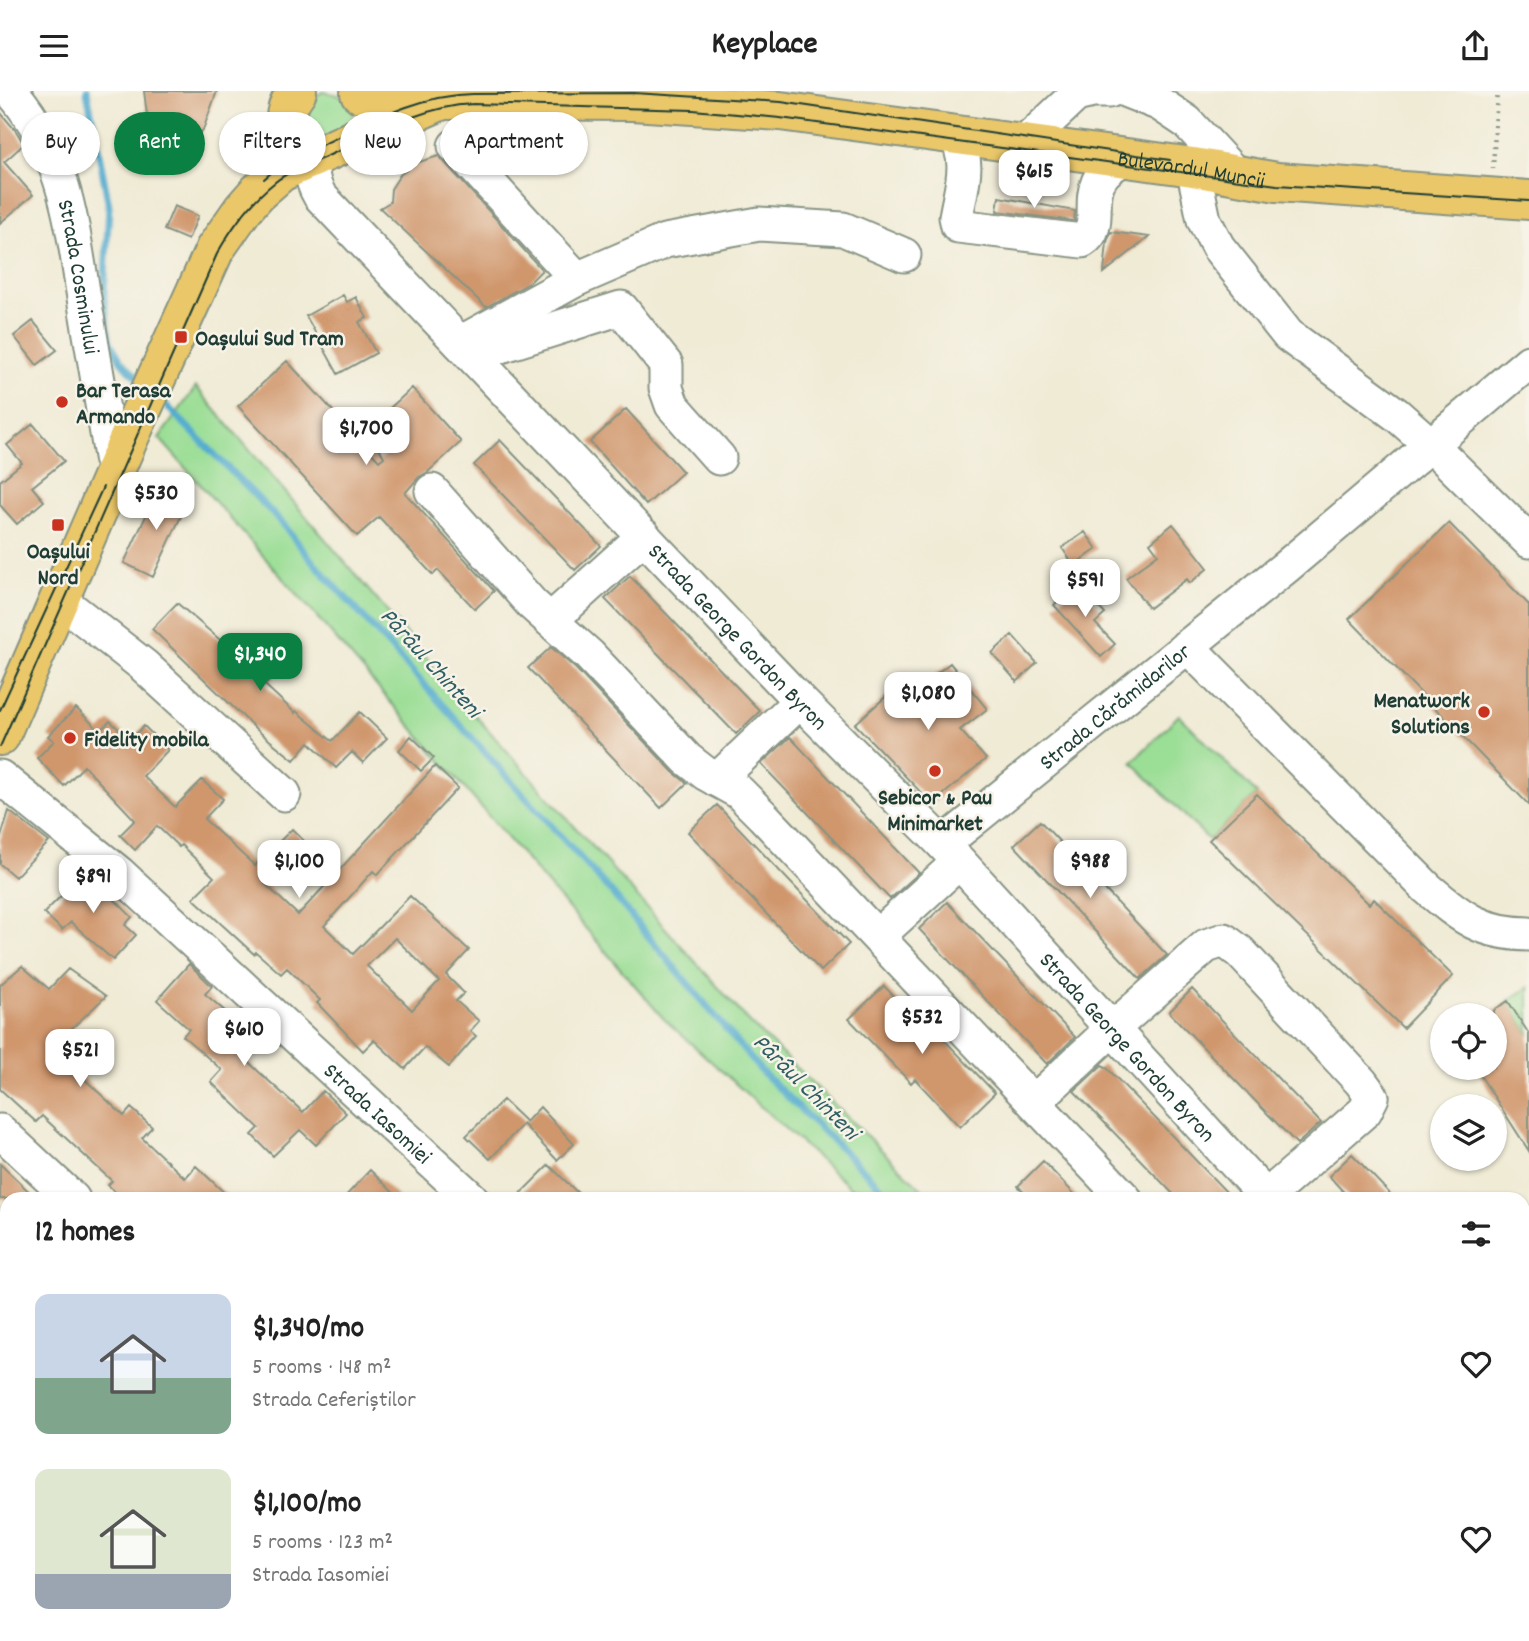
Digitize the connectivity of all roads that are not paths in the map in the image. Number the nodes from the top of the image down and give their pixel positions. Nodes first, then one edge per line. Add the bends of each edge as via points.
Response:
1 (11, 91) edge
2 (1109, 91) edge
3 (1127, 91) edge
4 (359, 92) edge
5 (423, 96) edge
6 (291, 106) edge
7 (370, 112) edge
8 (398, 112) edge
9 (954, 134) junction
10 (1027, 144) junction
11 (1126, 158) junction
12 (1193, 167) junction
13 (277, 175) edge
14 (312, 175) edge
15 (482, 175) edge
16 (1236, 175) junction
17 (270, 180) junction
18 (1518, 200) edge
19 (904, 255) dead end
20 (577, 279) junction
21 (466, 349) junction
22 (1529, 362) edge
23 (1431, 445) junction
24 (719, 458) dead end
25 (114, 474) junction
26 (432, 491) dead end
27 (644, 536) junction
28 (1529, 541) edge
29 (60, 600) junction
30 (552, 619) junction
31 (1187, 646) junction
32 (800, 701) junction
33 (0, 736) edge
34 (0, 777) edge
35 (717, 780) junction
36 (284, 794) dead end
37 (951, 853) junction
38 (1529, 934) edge
39 (877, 936) junction
40 (1112, 1029) junction
41 (1034, 1102) junction
42 (0, 1131) edge
43 (65, 1192) edge
44 (464, 1192) edge
45 (1118, 1192) edge
46 (1261, 1192) edge
47 (1273, 1192) edge

1 - 25 street, Strada Cosminului via 48,145 66,198
2 - 10 street via 1076,96
3 - 16 street via 1160,104 1187,122
4 - 5 main road, Bulevardul Muncii
4 - 7 main road
5 - 8 main road, Bulevardul Muncii
5 - 9 main road, Bulevardul Muncii via 694,104
6 - 17 main road
9 - 10 main road, Bulevardul Muncii
9 - 11 street via 965,162 958,226 1082,241 1092,229 1100,176
10 - 11 main road, Bulevardul Muncii
11 - 12 main road, Bulevardul Muncii
12 - 16 main road, Bulevardul Muncii
12 - 23 street via 1204,220 1218,247 1288,335
13 - 17 main road, Bulevardul Muncii
14 - 21 street, Strada George Gordon Byron via 320,195
15 - 20 street
16 - 18 main road, Bulevardul Muncii
17 - 25 main road via 215,249
19 - 20 street via 844,229 759,224 665,241
20 - 21 street
21 - 24 street via 621,308 666,365 666,389 672,405
21 - 27 street, Strada George Gordon Byron
22 - 23 street, Strada Cărămidarilor
23 - 28 street
23 - 31 street, Strada Cărămidarilor
25 - 29 main road
26 - 30 street via 532,604
27 - 30 street
27 - 32 street, Strada George Gordon Byron
29 - 33 main road
29 - 36 street via 142,665
30 - 35 street via 687,759
31 - 37 street, Strada Cărămidarilor
31 - 38 street via 1454,912 1485,928
32 - 35 street
32 - 37 street, Strada George Gordon Byron
34 - 44 street, Strada Iasomiei via 120,874
35 - 39 street via 739,792
37 - 39 street, Strada Cărămidarilor
37 - 40 street, Strada George Gordon Byron
39 - 41 street
40 - 41 street
40 - 46 street, Strada George Gordon Byron
40 - 47 street via 1206,946 1224,940 1240,952 1372,1097 1365,1111
41 - 45 street
42 - 43 street

